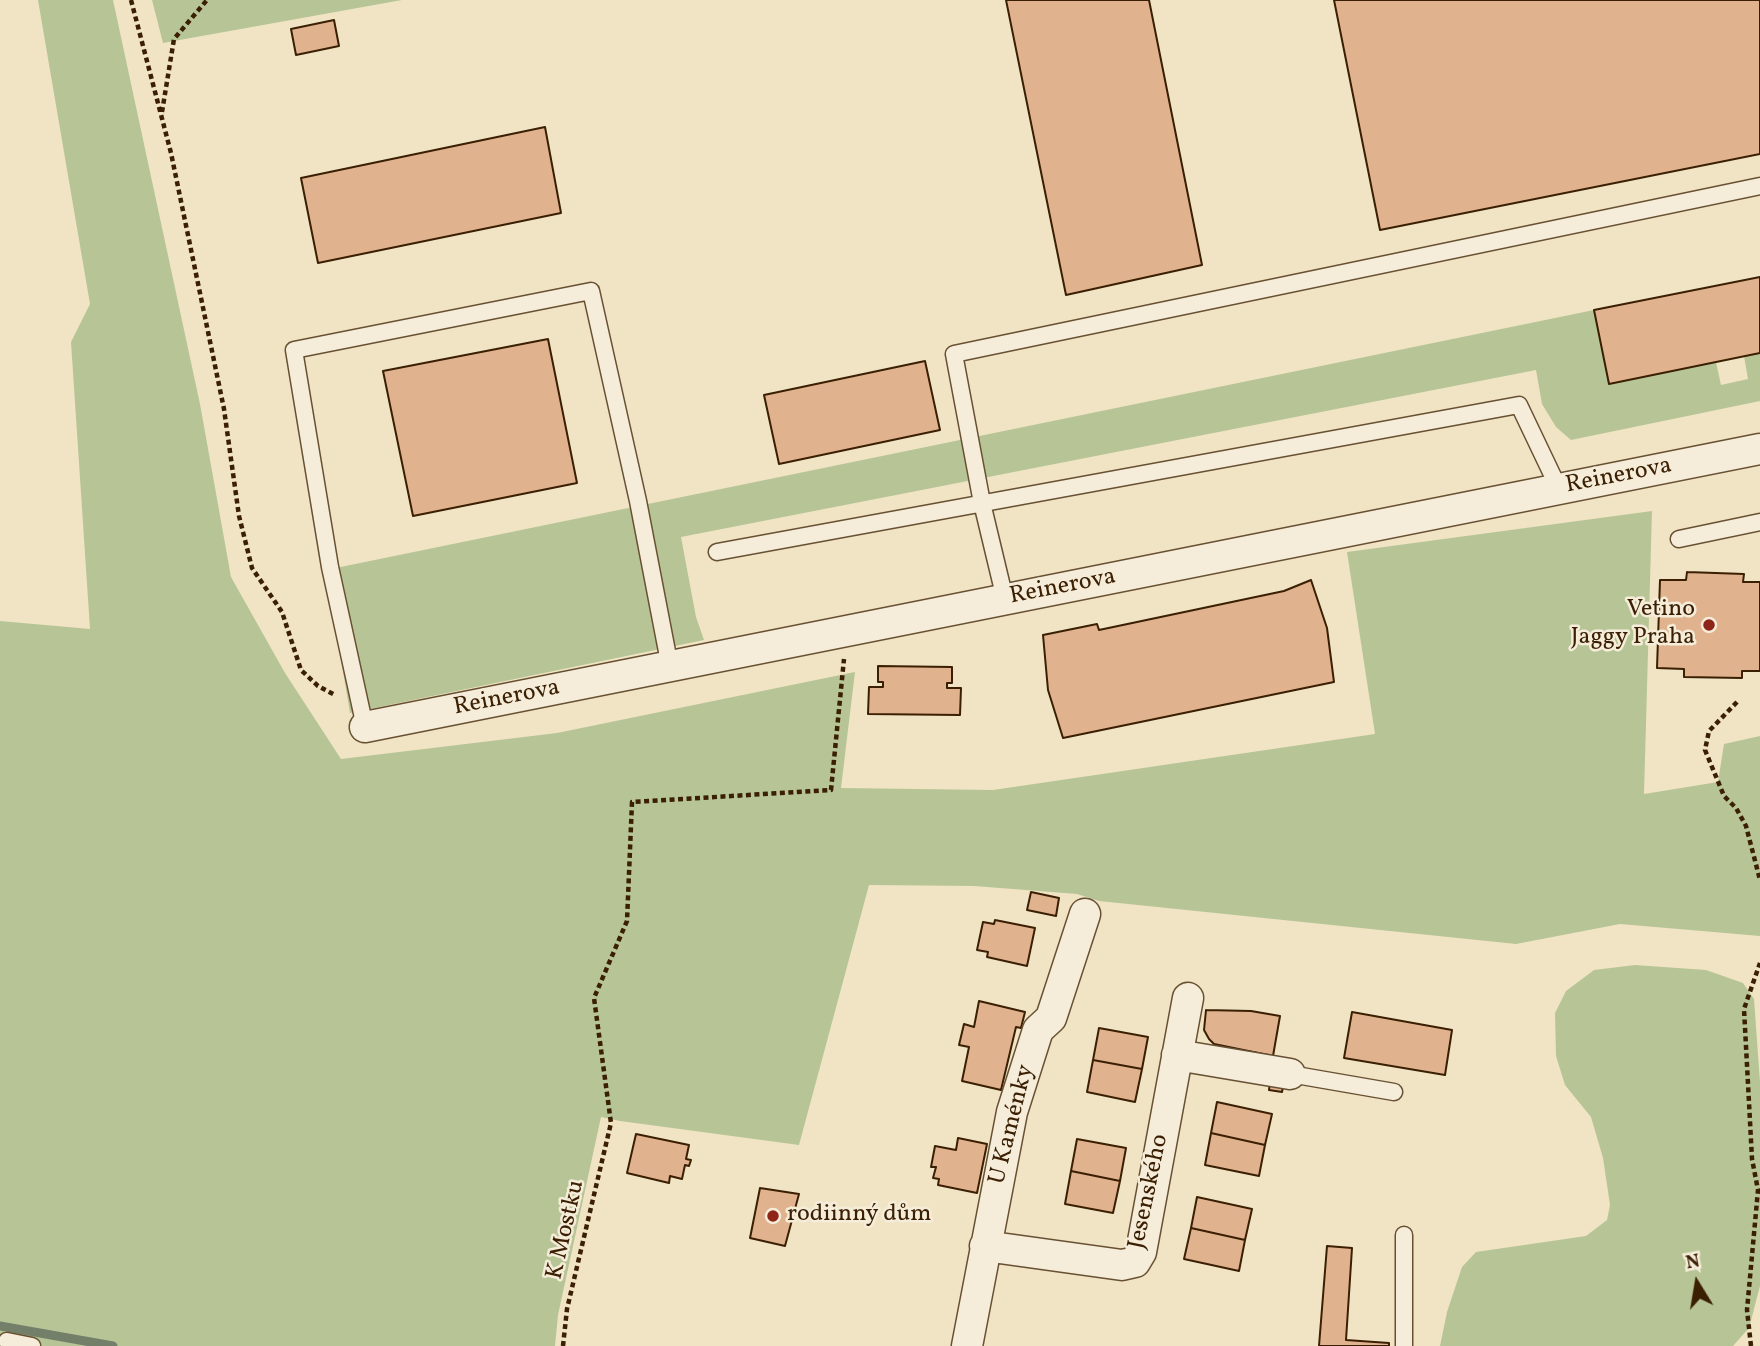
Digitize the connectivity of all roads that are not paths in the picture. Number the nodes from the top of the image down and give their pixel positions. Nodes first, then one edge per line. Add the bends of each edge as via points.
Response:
1 (1760, 186) edge
2 (1760, 449) edge
3 (1559, 489) junction
4 (982, 503) junction
5 (1760, 522) edge
6 (1679, 539) dead end
7 (717, 552) dead end
8 (1005, 599) junction
9 (670, 667) junction
10 (363, 717) joint
11 (1085, 914) dead end
12 (1188, 998) dead end
13 (1177, 1055) junction
14 (1290, 1074) joint
15 (1394, 1092) dead end
16 (1404, 1235) dead end
17 (985, 1246) junction
18 (7, 1341) dead end
19 (32, 1346) edge
20 (967, 1346) edge
21 (1404, 1346) edge

1 - 4 lane via 954,354
2 - 3 street, Reinerova
3 - 4 lane via 1519,405
3 - 8 street, Reinerova
4 - 7 lane
4 - 8 lane
5 - 6 lane
8 - 9 street, Reinerova
9 - 10 street, Reinerova
9 - 10 lane via 591,291 294,350 330,567
11 - 17 street, U Kaménky via 1051,1018 1038,1030 1012,1112
12 - 13 street, Jesenského
13 - 14 street
13 - 17 street, Jesenského via 1141,1252 1135,1262 1122,1265
14 - 15 lane
16 - 21 lane
17 - 20 street, U Kaménky
18 - 19 lane

